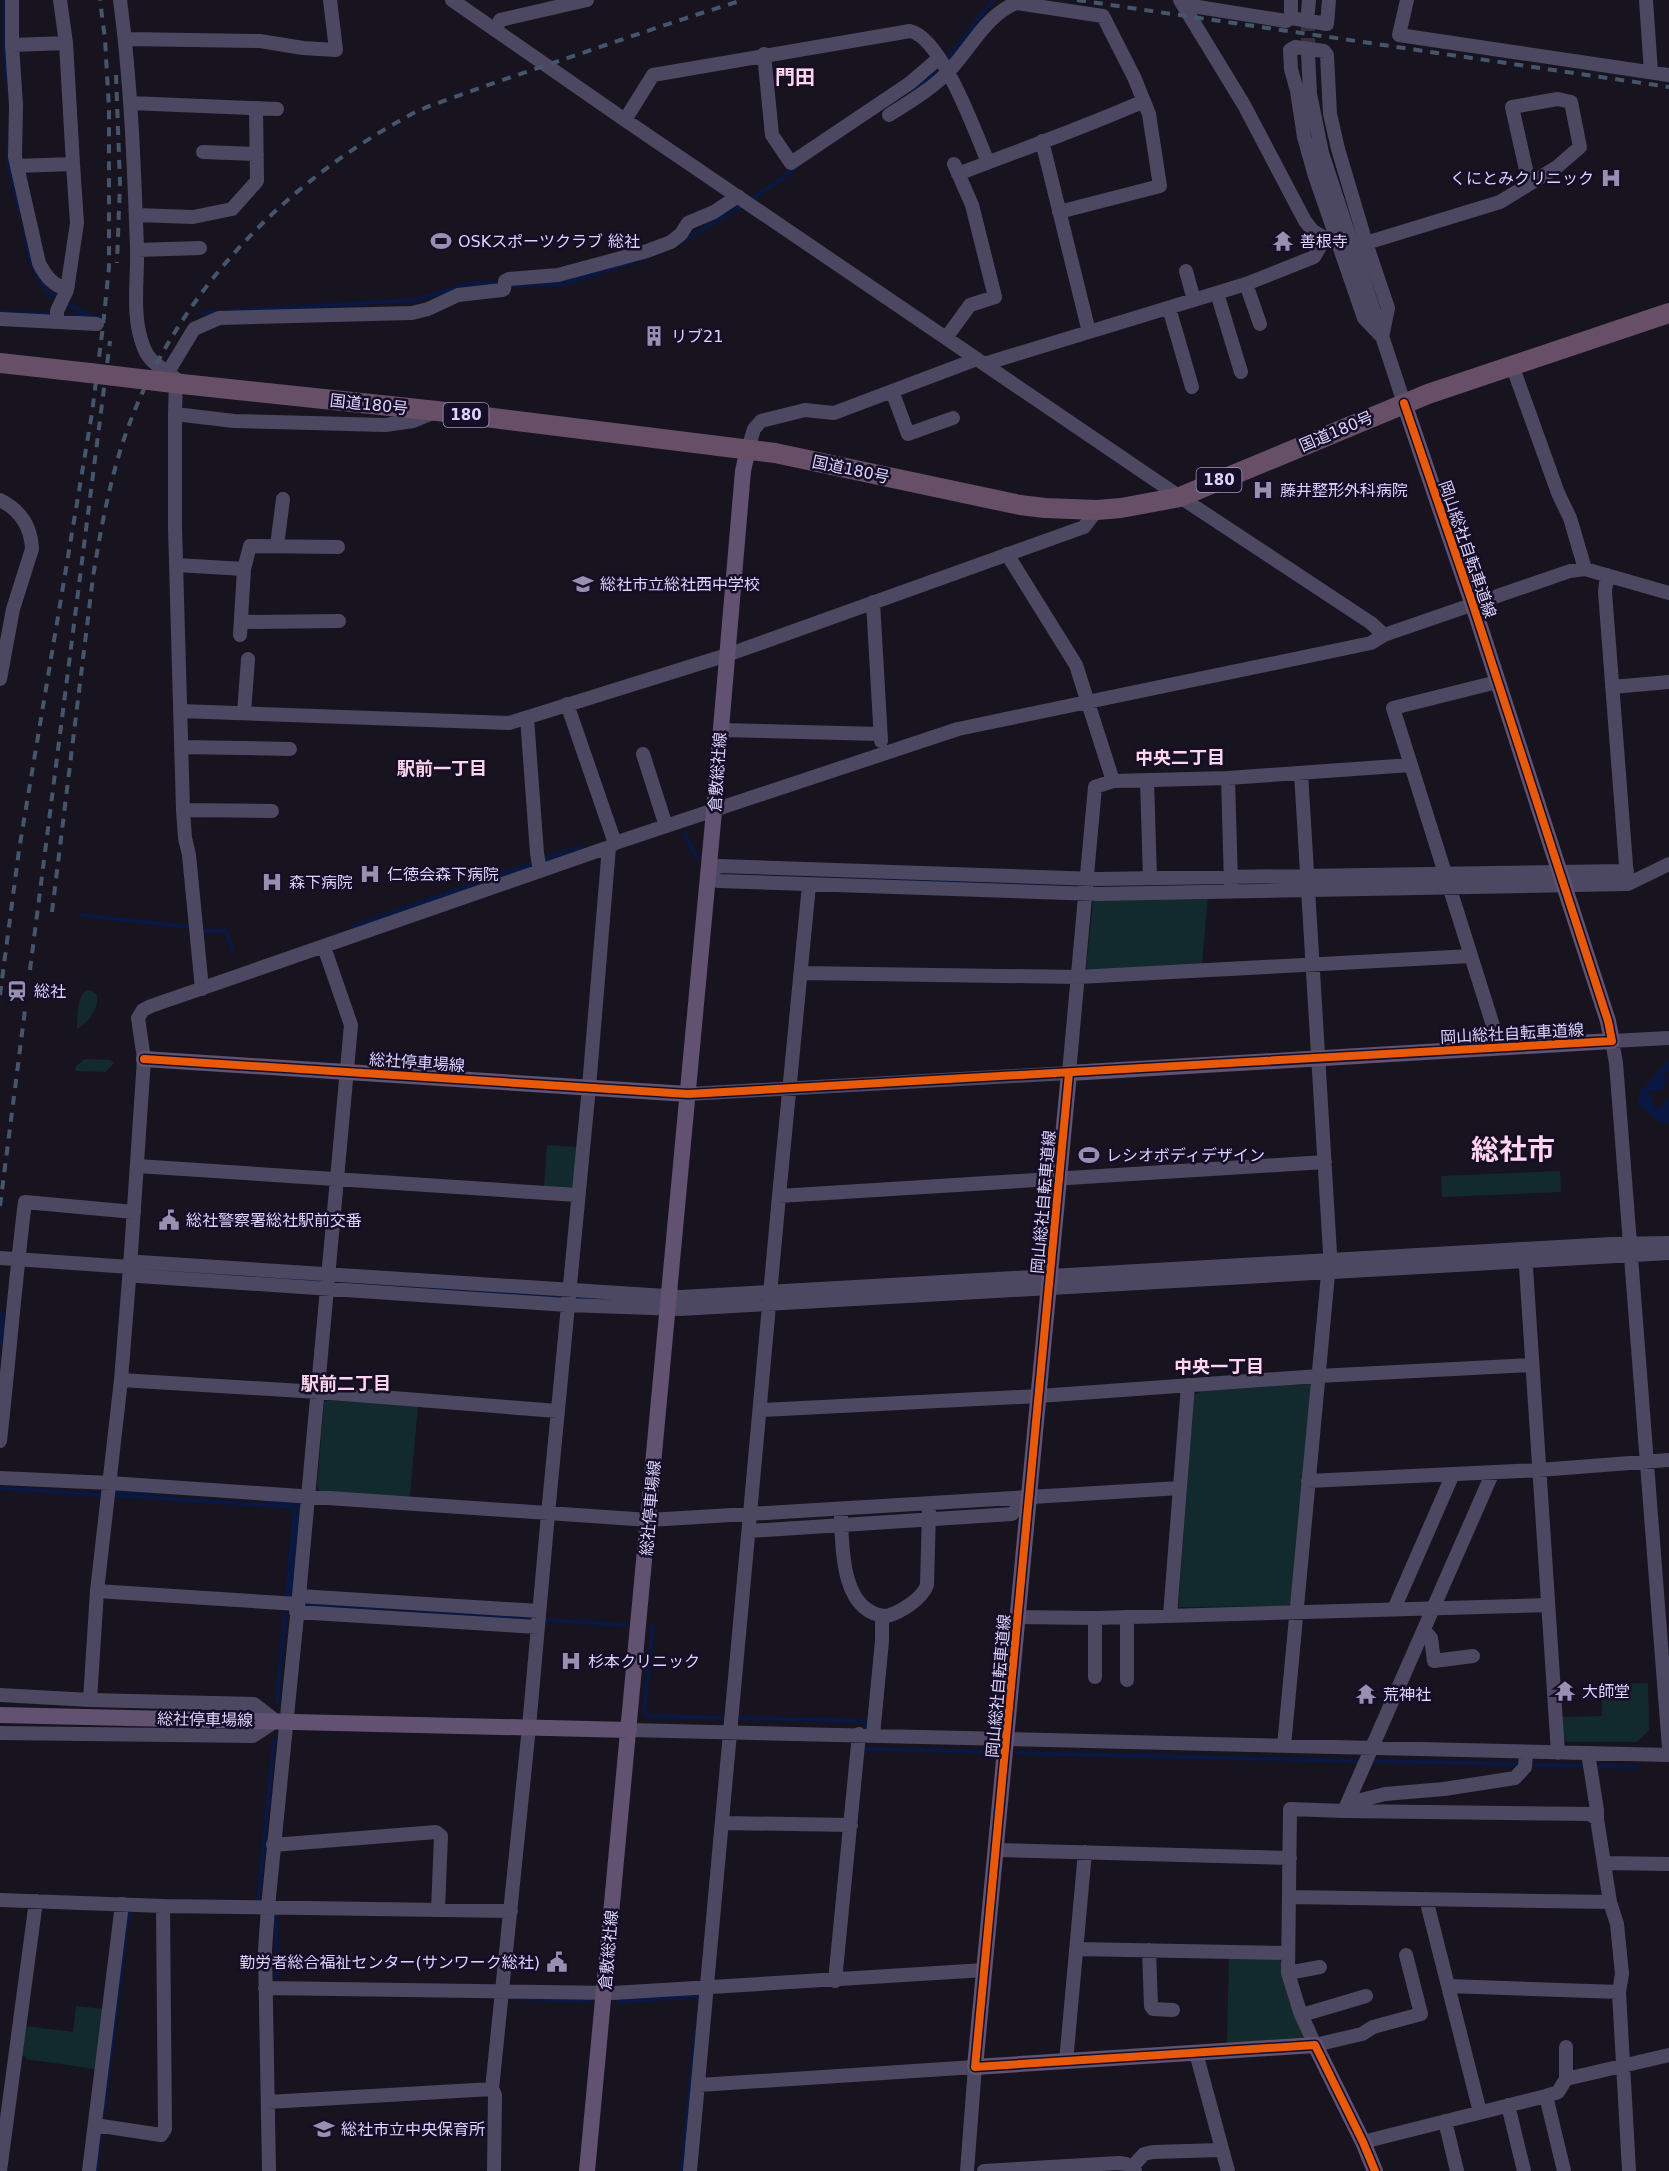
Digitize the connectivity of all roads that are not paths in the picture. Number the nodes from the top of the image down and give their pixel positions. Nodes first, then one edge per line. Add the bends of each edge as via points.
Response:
1 (12, 0) edge
2 (60, 0) edge
3 (120, 0) edge
4 (330, 0) edge
5 (452, 0) edge
6 (587, 0) edge
7 (1291, 0) edge
8 (1329, 0) edge
9 (1407, 0) edge
10 (1646, 0) edge
11 (1183, 4) edge
12 (1291, 18) junction
13 (496, 30) junction
14 (125, 39) junction
15 (66, 43) junction
16 (12, 45) junction
17 (1308, 52) tunnel mouth
18 (764, 54) junction
19 (943, 65) junction
20 (1652, 72) junction
21 (1669, 75) edge
22 (1144, 101) junction
23 (130, 103) junction
24 (256, 108) junction
25 (277, 109) dead end
26 (889, 115) dead end
27 (625, 120) junction
28 (1042, 141) junction
29 (203, 152) dead end
30 (257, 154) junction
31 (988, 162) junction
32 (73, 164) junction
33 (17, 166) junction
34 (1529, 183) junction
35 (744, 201) junction
36 (1059, 212) junction
37 (136, 215) junction
38 (1330, 236) junction
39 (1366, 243) junction
40 (200, 248) dead end
41 (137, 250) junction
42 (1186, 271) dead end
43 (1246, 284) junction
44 (1217, 293) junction
45 (1194, 300) junction
46 (60, 307) junction
47 (1169, 308) junction
48 (1669, 313) edge
49 (0, 320) edge
50 (97, 324) dead end
51 (1260, 324) dead end
52 (1089, 332) junction
53 (1382, 337) junction
54 (946, 338) junction
55 (981, 361) junction
56 (0, 363) edge
57 (1512, 365) junction
58 (1241, 372) dead end
59 (175, 378) junction
60 (1192, 387) dead end
61 (892, 391) junction
62 (1404, 403) junction
63 (175, 414) junction
64 (387, 415) junction
65 (954, 418) dead end
66 (748, 449) junction
67 (1180, 497) junction
68 (0, 500) edge
69 (283, 500) dead end
70 (1097, 510) junction
71 (277, 546) junction
72 (338, 547) dead end
73 (1007, 554) junction
74 (177, 565) junction
75 (244, 569) junction
76 (1585, 569) junction
77 (1607, 575) junction
78 (1669, 593) edge
79 (873, 602) junction
80 (1473, 605) junction
81 (339, 621) dead end
82 (1384, 635) junction
83 (727, 655) junction
84 (248, 660) dead end
85 (0, 679) edge
86 (1497, 682) junction
87 (1669, 682) edge
88 (1612, 687) junction
89 (1087, 702) junction
90 (567, 704) junction
91 (180, 711) junction
92 (244, 713) junction
93 (527, 718) junction
94 (720, 730) junction
95 (880, 734) junction
96 (182, 747) junction
97 (290, 749) dead end
98 (883, 752) junction
99 (643, 754) dead end
100 (1412, 765) junction
101 (1301, 773) junction
102 (1228, 778) junction
103 (1147, 780) junction
104 (1113, 781) junction
105 (183, 810) junction
106 (714, 810) junction
107 (272, 812) dead end
108 (666, 826) junction
109 (612, 845) junction
110 (539, 864) junction
111 (1669, 864) edge
112 (709, 873) junction
113 (1627, 877) junction
114 (1150, 878) junction
115 (1561, 879) junction
116 (1447, 880) junction
117 (1308, 883) junction
118 (1231, 884) junction
119 (809, 885) junction
120 (1086, 887) junction
121 (324, 947) junction
122 (1471, 956) junction
123 (1313, 965) junction
124 (802, 973) junction
125 (1078, 976) junction
126 (202, 989) junction
127 (1669, 1038) edge
128 (1612, 1041) junction
129 (1498, 1047) junction
130 (1318, 1058) junction
131 (144, 1059) junction
132 (348, 1071) junction
133 (1069, 1073) junction
134 (589, 1087) junction
135 (789, 1089) junction
136 (688, 1094) junction
137 (1325, 1162) junction
138 (137, 1166) junction
139 (337, 1178) junction
140 (1059, 1179) junction
141 (578, 1195) junction
142 (779, 1196) junction
143 (134, 1212) junction
144 (1669, 1243) edge
145 (1630, 1249) junction
146 (1669, 1253) edge
147 (1525, 1255) junction
148 (0, 1258) edge
149 (17, 1261) junction
150 (1329, 1266) junction
151 (130, 1268) junction
152 (328, 1282) junction
153 (1049, 1282) junction
154 (568, 1298) junction
155 (770, 1298) junction
156 (669, 1303) junction
157 (1532, 1365) junction
158 (1318, 1376) junction
159 (121, 1380) junction
160 (1188, 1385) junction
161 (318, 1392) junction
162 (1039, 1396) junction
163 (760, 1410) junction
164 (557, 1411) junction
165 (0, 1441) edge
166 (1669, 1460) edge
167 (1646, 1462) junction
168 (1539, 1470) junction
169 (1493, 1472) junction
170 (1453, 1474) junction
171 (0, 1478) edge
172 (1308, 1481) junction
173 (1180, 1488) junction
174 (110, 1490) junction
175 (307, 1497) junction
176 (1029, 1498) junction
177 (929, 1504) junction
178 (841, 1509) junction
179 (548, 1514) junction
180 (750, 1514) junction
181 (929, 1519) junction
182 (649, 1520) junction
183 (841, 1525) junction
184 (749, 1531) junction
185 (97, 1592) junction
186 (298, 1604) junction
187 (1548, 1605) junction
188 (1435, 1608) junction
189 (1394, 1609) junction
190 (1297, 1612) junction
191 (1170, 1615) junction
192 (882, 1616) junction
193 (1017, 1617) junction
194 (1127, 1617) junction
195 (1095, 1618) junction
196 (538, 1619) junction
197 (1424, 1630) junction
198 (1473, 1656) dead end
199 (1095, 1677) dead end
200 (1127, 1680) dead end
201 (0, 1695) edge
202 (90, 1700) junction
203 (0, 1715) edge
204 (281, 1721) junction
205 (731, 1723) junction
206 (530, 1727) junction
207 (629, 1730) junction
208 (0, 1733) edge
209 (866, 1735) junction
210 (1006, 1738) junction
211 (1284, 1746) junction
212 (1669, 1748) edge
213 (1558, 1753) junction
214 (1669, 1755) edge
215 (1369, 1757) junction
216 (1526, 1760) junction
217 (1590, 1762) junction
218 (1344, 1811) junction
219 (1597, 1819) junction
220 (722, 1823) junction
221 (851, 1825) junction
222 (273, 1845) junction
223 (996, 1850) junction
224 (1085, 1852) junction
225 (1290, 1858) junction
226 (1604, 1863) junction
227 (1669, 1864) edge
228 (1289, 1897) junction
229 (1425, 1899) junction
230 (0, 1900) edge
231 (36, 1901) junction
232 (1610, 1902) junction
233 (122, 1904) junction
234 (163, 1906) junction
235 (267, 1907) junction
236 (438, 1910) junction
237 (511, 1911) junction
238 (1076, 1949) junction
239 (1149, 1950) junction
240 (1287, 1953) junction
241 (1406, 1955) dead end
242 (1320, 1967) dead end
243 (985, 1970) junction
244 (1288, 1973) junction
245 (835, 1981) junction
246 (1448, 1986) junction
247 (265, 1988) junction
248 (708, 1989) junction
249 (504, 1991) junction
250 (1619, 1992) junction
251 (604, 1994) junction
252 (1366, 1996) dead end
253 (1173, 2010) dead end
254 (1302, 2015) junction
255 (1316, 2045) junction
256 (1566, 2047) dead end
257 (1196, 2053) junction
258 (1669, 2055) edge
259 (1066, 2062) junction
260 (1624, 2065) junction
261 (975, 2067) junction
262 (1566, 2079) junction
263 (699, 2085) junction
264 (492, 2089) junction
265 (1546, 2096) junction
266 (268, 2102) junction
267 (1509, 2105) junction
268 (1480, 2112) junction
269 (1445, 2121) junction
270 (95, 2125) junction
271 (1363, 2142) junction
272 (1221, 2150) junction
273 (1133, 2169) edge
274 (0, 2171) edge
275 (89, 2171) edge
276 (269, 2171) edge
277 (494, 2171) edge
278 (587, 2171) edge
279 (690, 2171) edge
280 (967, 2171) edge
281 (984, 2171) edge
282 (1228, 2171) edge
283 (1375, 2171) edge
284 (1457, 2171) edge
285 (1524, 2171) edge
286 (1564, 2171) edge
287 (1629, 2171) edge

1 - 16 street
2 - 15 street
3 - 14 street
4 - 14 street via 336,50 260,41
5 - 13 street
6 - 13 street via 500,20
7 - 12 street
8 - 12 street via 1327,24
9 - 20 street via 1399,35
10 - 20 street
11 - 12 street via 1286,21
11 - 38 street via 1244,105 1305,221 1313,231
13 - 27 street
14 - 23 street
15 - 16 street
15 - 32 street
16 - 33 street via 9,83
17 - 53 street via 1310,94 1322,153
18 - 19 street via 910,31 925,39
18 - 19 street via 772,135 791,163
18 - 27 street via 653,75
19 - 22 street via 993,16 1016,3 1103,16
19 - 26 street via 924,92
19 - 31 street
20 - 21 street
22 - 28 street
22 - 36 street via 1160,186
23 - 24 street
23 - 37 street
24 - 25 street
24 - 30 street
27 - 35 street
28 - 31 street
28 - 36 street
29 - 30 street
30 - 37 street via 257,181 232,209 193,217
31 - 54 street via 956,169 972,205 995,297 970,305
32 - 33 street
32 - 46 street via 76,223
33 - 46 street via 39,263 54,285
34 - 34 street via 1512,107 1558,99 1571,102 1580,147 1557,167
34 - 39 street via 1500,202
35 - 54 street
35 - 59 street via 696,218 670,242 647,251 558,275 516,277 493,292 458,295 412,313 208,321 194,329
36 - 52 street
37 - 41 street
38 - 39 street via 1291,69 1290,50 1295,47 1324,51 1327,55 1330,114
38 - 43 street via 1314,257
38 - 53 street via 1364,318
39 - 53 street via 1388,308
40 - 41 street
41 - 59 street via 137,329 148,358
42 - 45 street
43 - 44 street
43 - 51 street
44 - 45 street
44 - 58 street
45 - 47 street
46 - 49 street
46 - 50 street
47 - 52 street
47 - 60 street
48 - 57 highway, 国道180号 / 180
52 - 55 street
53 - 62 street
54 - 55 street
55 - 61 street
55 - 67 street
56 - 59 highway, 国道180号 / 180, bridge
57 - 62 highway, 国道180号 / 180
57 - 76 street via 1570,518
59 - 63 street
59 - 64 highway, 国道180号 / 180
61 - 65 street via 908,434
61 - 66 street via 834,413 806,410 761,421
62 - 67 highway, 国道180号 / 180
62 - 80 main road, 岡山総社自転車道線
63 - 64 street via 234,421
63 - 74 street
64 - 66 highway, 国道180号 / 180 via 437,411
66 - 70 highway, 国道180号 / 180 via 1020,505
66 - 83 main road, 倉敷総社線
67 - 70 highway, 国道180号 / 180
67 - 82 street
68 - 85 street via 24,519 32,549 13,609
69 - 71 street
70 - 73 street via 1084,527
71 - 72 street
71 - 75 street via 250,546
73 - 79 street
73 - 89 street via 1076,665
74 - 75 street
74 - 91 street
75 - 81 street via 241,628
76 - 77 street
76 - 80 street
77 - 78 street
77 - 88 street
79 - 83 street
79 - 95 street
80 - 82 street
80 - 86 main road, 岡山総社自転車道線
82 - 89 street via 1371,643
83 - 90 street
83 - 94 main road, 倉敷総社線
84 - 92 street
86 - 100 street via 1393,708
86 - 115 main road, 岡山総社自転車道線
87 - 88 street
88 - 113 street
89 - 98 street via 958,729
89 - 104 street
90 - 93 street
90 - 109 street
91 - 92 street
91 - 96 street
92 - 93 street via 509,723
93 - 110 street
94 - 95 street
94 - 106 main road, 倉敷総社線
95 - 98 street
96 - 97 street
96 - 105 street
98 - 106 street
99 - 108 street
100 - 101 street
100 - 116 street
101 - 102 street
101 - 117 street
102 - 103 street
102 - 118 street
103 - 104 street
103 - 114 street
104 - 120 street via 1095,787
105 - 107 street
105 - 126 street
106 - 108 street
106 - 112 main road, 倉敷総社線
108 - 109 street
109 - 110 street
109 - 134 street
110 - 121 street
111 - 113 street
112 - 119 street via 718,881
112 - 120 street via 719,866
112 - 136 main road, 倉敷総社線
113 - 115 street
114 - 118 street
114 - 120 street
115 - 116 street
115 - 128 main road, 岡山総社自転車道線
116 - 117 street
116 - 122 street
117 - 118 street
117 - 123 street
118 - 120 street
119 - 120 street
119 - 124 street
120 - 125 street
121 - 126 street
121 - 132 street via 351,1025
122 - 123 street
122 - 129 street
123 - 125 street
123 - 130 street
124 - 125 street
124 - 135 street
125 - 133 street
126 - 131 street via 151,1006 140,1014
127 - 128 street
128 - 129 main road, 岡山総社自転車道線
128 - 145 street
129 - 130 main road, 岡山総社自転車道線
130 - 133 main road, 岡山総社自転車道線
130 - 137 street
131 - 132 main road, 総社停車場線
131 - 138 street
132 - 134 main road, 総社停車場線
132 - 139 street
133 - 135 street
133 - 140 main road, 岡山総社自転車道線
134 - 136 main road, 総社停車場線
134 - 141 street
135 - 136 street
135 - 142 street
136 - 156 main road, 総社停車場線
137 - 140 street
137 - 150 street
138 - 139 street
138 - 143 street
139 - 141 street
139 - 152 street
140 - 142 street
140 - 153 main road, 岡山総社自転車道線
141 - 154 street
142 - 155 street
143 - 149 street via 25,1202
143 - 151 street
144 - 145 street
145 - 146 street
145 - 147 street
145 - 167 street
147 - 150 street
147 - 157 street
148 - 149 street
149 - 151 street
149 - 165 street
150 - 153 street
150 - 158 street
151 - 152 street via 139,1262
151 - 159 street
152 - 154 street
152 - 161 street
153 - 155 street
153 - 162 main road, 岡山総社自転車道線
154 - 156 street
154 - 164 street
155 - 156 street
155 - 163 street
156 - 182 main road, 総社停車場線
157 - 158 street
157 - 168 street
158 - 160 street
158 - 172 street
159 - 161 street
159 - 174 street
160 - 162 street
160 - 173 street
161 - 164 street
161 - 175 street
162 - 163 street
162 - 176 main road, 岡山総社自転車道線
163 - 180 street
164 - 179 street
166 - 167 street
167 - 168 street
167 - 212 street
168 - 169 street
168 - 187 street
169 - 170 street
169 - 188 street
170 - 172 street
170 - 189 street
171 - 174 street
172 - 190 street
173 - 176 street
173 - 191 street
174 - 175 street
174 - 185 street
175 - 179 street
175 - 186 street
176 - 177 street
176 - 181 street via 1012,1514
176 - 193 main road, 岡山総社自転車道線
177 - 178 street
177 - 181 street
178 - 180 street
178 - 183 street
179 - 182 street
179 - 196 street
180 - 182 street
180 - 184 street
181 - 183 street
181 - 192 street via 925,1592 894,1614
182 - 207 main road, 総社停車場線
183 - 184 street
183 - 192 street via 849,1587 867,1610
184 - 205 street
185 - 186 street
185 - 202 street
186 - 196 street
186 - 204 street
187 - 188 street
187 - 213 street
188 - 189 street
188 - 197 street
189 - 190 street
190 - 191 street
190 - 211 street
191 - 194 street
192 - 209 street via 882,1641
193 - 195 street
193 - 210 main road, 岡山総社自転車道線
194 - 195 street
194 - 200 street
195 - 199 street
196 - 206 street
197 - 198 street via 1431,1638 1434,1661
197 - 215 street
201 - 202 street
202 - 204 street via 254,1704
203 - 204 main road, 総社停車場線
204 - 206 main road, 総社停車場線
204 - 208 street via 253,1736
204 - 222 street
205 - 207 street
205 - 209 street
205 - 220 street
206 - 207 main road, 総社停車場線
206 - 237 street
207 - 251 main road, 倉敷総社線
209 - 210 street
209 - 221 street
210 - 211 street
210 - 223 main road, 岡山総社自転車道線
211 - 215 street
213 - 216 street
213 - 217 street
214 - 217 street
215 - 216 street
215 - 218 street
216 - 218 street via 1515,1778 1385,1794 1357,1801
217 - 219 street
218 - 219 street via 1590,1814
218 - 225 street via 1290,1809
219 - 226 street
220 - 221 street
220 - 248 street
221 - 245 street
222 - 235 street
222 - 236 street via 436,1832 441,1836
223 - 224 street
223 - 243 main road, 岡山総社自転車道線
224 - 225 street
224 - 238 street
225 - 228 street
226 - 227 street
226 - 232 street
228 - 229 street
228 - 240 street
229 - 232 street
229 - 246 street
230 - 231 street
231 - 233 street
231 - 274 street
232 - 250 street via 1617,1924 1622,1974
233 - 234 street
233 - 270 street
234 - 235 street
234 - 270 street via 165,2129 161,2136
235 - 236 street
235 - 247 street
236 - 237 street
237 - 249 street
238 - 239 street
238 - 259 street
239 - 240 street
239 - 253 street via 1151,2006
240 - 244 street
241 - 255 street via 1421,2014
242 - 244 street
243 - 245 street
243 - 261 main road, 岡山総社自転車道線
244 - 254 street
245 - 248 street
246 - 250 street
246 - 268 street
247 - 249 street
247 - 266 street
248 - 251 street
248 - 263 street
249 - 251 street
249 - 264 street
250 - 260 street
251 - 278 main road, 倉敷総社線
252 - 254 street
254 - 255 street
255 - 257 main road
255 - 271 main road
256 - 262 street
257 - 259 main road
257 - 272 street
258 - 260 street
259 - 261 main road
260 - 262 street
260 - 287 street
261 - 263 street
261 - 280 street
262 - 265 street via 1558,2092
263 - 279 street
264 - 266 street
264 - 277 street
265 - 267 street
265 - 286 street
266 - 276 street
267 - 268 street
267 - 285 street
268 - 269 street
269 - 271 street
269 - 284 street
270 - 275 street
271 - 283 main road
272 - 273 street via 1153,2152 1144,2154
272 - 282 street
273 - 281 street via 1126,2164 1110,2163

